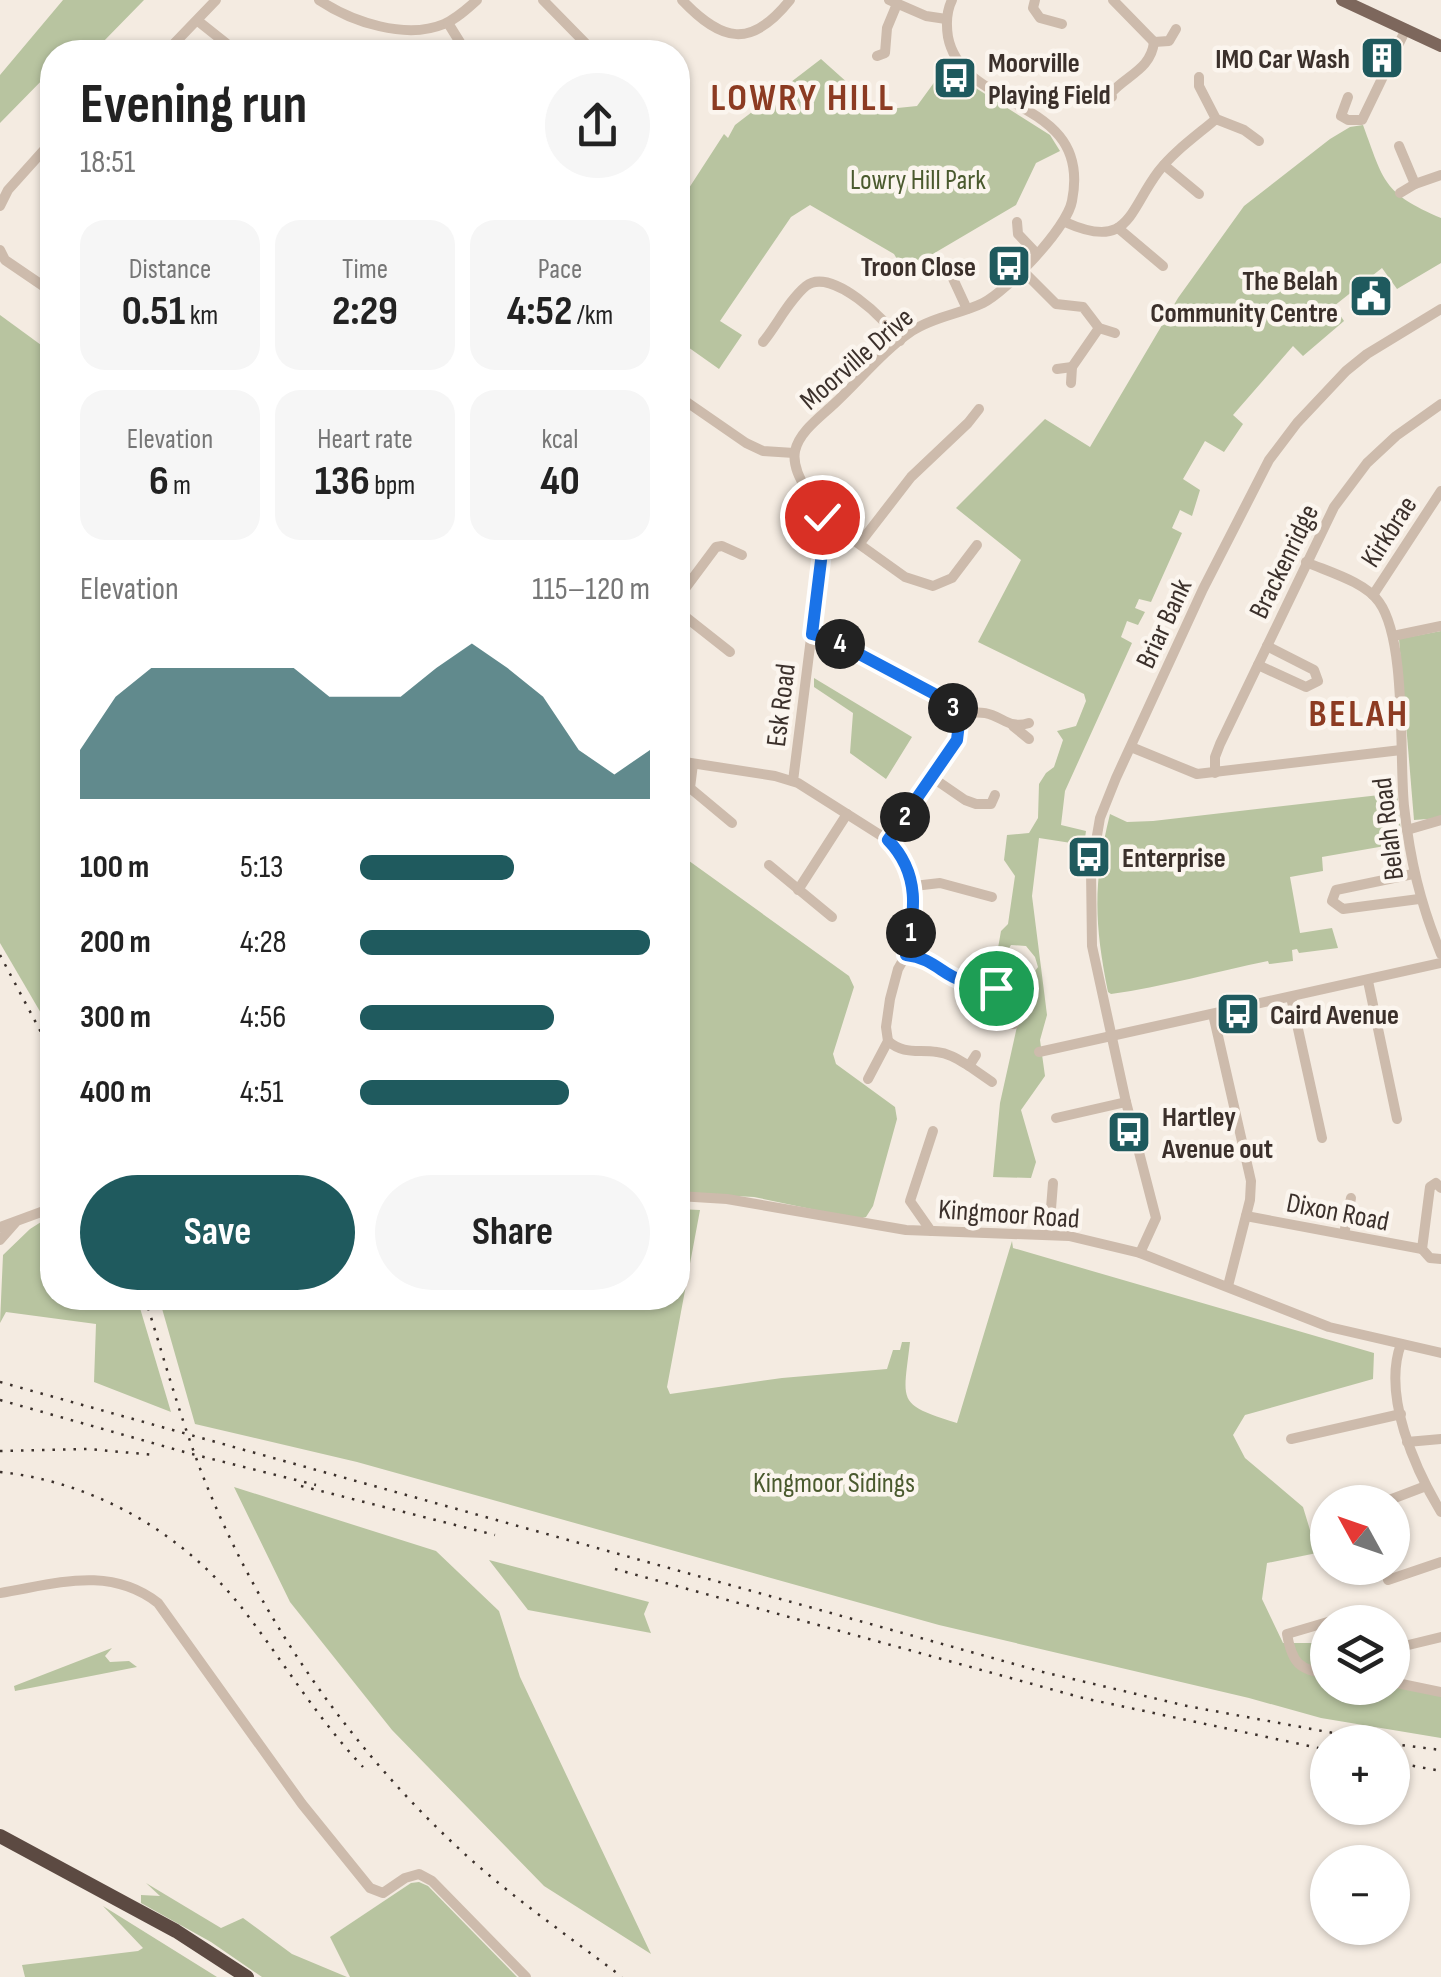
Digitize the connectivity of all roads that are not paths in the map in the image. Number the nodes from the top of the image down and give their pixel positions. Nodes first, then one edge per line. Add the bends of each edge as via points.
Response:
1 (216, 0) edge
2 (320, 0) edge
3 (476, 0) edge
4 (542, 0) edge
5 (682, 0) edge
6 (790, 0) edge
7 (952, 0) edge
8 (1035, 0) edge
9 (1113, 0) edge
10 (1342, 0) edge
11 (893, 2) edge
12 (946, 18) junction
13 (198, 21) junction
14 (448, 23) junction
15 (1062, 24) dead end
16 (1176, 29) dead end
17 (1406, 30) junction
18 (178, 40) edge
19 (222, 40) edge
20 (459, 40) edge
21 (582, 40) edge
22 (1154, 42) junction
23 (1441, 46) edge
24 (884, 56) dead end
25 (1199, 77) dead end
26 (1348, 97) dead end
27 (1112, 98) dead end
28 (1216, 120) junction
29 (1260, 142) dead end
30 (1398, 146) dead end
31 (40, 154) edge
32 (1164, 164) junction
33 (1441, 175) edge
34 (1415, 184) junction
35 (1400, 193) dead end
36 (1199, 194) dead end
37 (0, 206) edge
38 (1017, 222) dead end
39 (1065, 222) junction
40 (1118, 228) junction
41 (1036, 253) junction
42 (2, 256) edge
43 (1163, 266) dead end
44 (1021, 269) junction
45 (949, 270) dead end
46 (40, 283) edge
47 (967, 309) junction
48 (1441, 309) edge
49 (1099, 328) junction
50 (1115, 333) dead end
51 (900, 341) junction
52 (763, 342) dead end
53 (1072, 367) junction
54 (1057, 368) dead end
55 (1071, 383) dead end
56 (690, 404) edge
57 (1441, 404) edge
58 (980, 408) dead end
59 (794, 453) junction
60 (1441, 491) edge
61 (824, 536) junction
62 (860, 543) junction
63 (977, 545) dead end
64 (742, 556) dead end
65 (1306, 562) junction
66 (690, 582) edge
67 (1373, 595) junction
68 (690, 620) edge
69 (1441, 626) edge
70 (812, 634) junction
71 (1392, 636) junction
72 (1267, 646) junction
73 (730, 652) dead end
74 (1258, 666) junction
75 (960, 715) junction
76 (1029, 723) dead end
77 (1012, 726) junction
78 (1029, 738) dead end
79 (1131, 747) junction
80 (1401, 750) junction
81 (692, 764) joint
82 (1216, 773) junction
83 (932, 778) junction
84 (793, 781) junction
85 (847, 814) junction
86 (1002, 814) dead end
87 (1441, 820) edge
88 (732, 823) dead end
89 (1407, 830) junction
90 (888, 840) junction
91 (768, 864) dead end
92 (1413, 874) junction
93 (914, 886) junction
94 (798, 890) junction
95 (986, 890) dead end
96 (1419, 900) junction
97 (832, 918) dead end
98 (1437, 932) edge
99 (1441, 954) edge
100 (906, 955) junction
101 (1441, 963) edge
102 (1368, 981) junction
103 (1291, 997) junction
104 (1213, 1014) junction
105 (1014, 1024) dead end
106 (1113, 1035) junction
107 (888, 1041) junction
108 (1039, 1052) dead end
109 (868, 1078) dead end
110 (992, 1082) dead end
111 (1126, 1102) junction
112 (1056, 1118) dead end
113 (1397, 1118) dead end
114 (932, 1131) dead end
115 (1322, 1138) dead end
116 (1053, 1183) dead end
117 (1441, 1188) edge
118 (690, 1197) edge
119 (1351, 1198) dead end
120 (40, 1213) edge
121 (1246, 1216) junction
122 (16, 1222) junction
123 (0, 1227) edge
124 (931, 1230) junction
125 (1049, 1234) junction
126 (1344, 1234) junction
127 (0, 1240) edge
128 (1422, 1249) junction
129 (1140, 1253) junction
130 (1441, 1260) edge
131 (1228, 1286) junction
132 (1401, 1344) junction
133 (1441, 1353) edge
134 (1401, 1414) junction
135 (1291, 1438) dead end
136 (1441, 1439) edge
137 (1407, 1442) junction
138 (1433, 1491) edge
139 (1441, 1512) edge
140 (1441, 1562) edge
141 (1410, 1573) edge
142 (0, 1593) edge
143 (1310, 1627) edge
144 (1441, 1638) edge
145 (1410, 1645) edge
146 (1310, 1672) edge
147 (1410, 1686) edge
148 (1441, 1692) edge
149 (0, 1836) edge
150 (247, 1977) edge
151 (526, 1977) edge

1 - 13 street
2 - 14 street via 386,26
3 - 14 street
4 - 21 street
5 - 6 street via 707,25 737,35 768,25
7 - 12 street
8 - 15 street via 1032,8 1040,18
9 - 22 street
10 - 17 main road
11 - 12 street
11 - 24 street
12 - 39 street via 963,66 1063,139 1074,172
13 - 18 street
13 - 19 street
14 - 20 street
16 - 22 street via 1169,41
17 - 23 main road
17 - 26 street via 1362,120 1340,116
22 - 27 street via 1142,69
25 - 28 street
28 - 29 street
28 - 32 street
30 - 34 street
31 - 37 street
32 - 36 street
32 - 40 street via 1136,212
33 - 34 street
34 - 35 street
38 - 41 street via 1018,234
39 - 40 street via 1095,232
39 - 41 street, Moorville Drive
40 - 43 street
41 - 44 street, Moorville Drive
42 - 46 street
44 - 47 street, Moorville Drive via 990,299
44 - 49 street via 1048,299 1083,307
45 - 47 street
47 - 51 street, Moorville Drive via 927,322
48 - 79 street, Briar Bank via 1346,370 1269,460
49 - 50 street
49 - 53 street
51 - 52 street via 867,304 818,282 805,287
51 - 59 street, Moorville Drive via 804,433
53 - 54 street
53 - 55 street
56 - 59 street via 746,443
57 - 65 street, Brackenridge via 1367,463
58 - 62 street via 911,477
59 - 61 street via 820,510
60 - 67 street, Kirkbrae
61 - 62 street
61 - 70 street
62 - 63 street via 905,577 933,586 952,578
64 - 66 street via 716,547
65 - 67 street
65 - 72 street, Brackenridge
67 - 71 street, Belah Road
68 - 73 street
69 - 71 street
70 - 75 street via 942,698
70 - 84 street, Esk Road
71 - 80 street, Belah Road
72 - 74 street, Brackenridge
72 - 74 street via 1314,670 1318,681 1306,687
74 - 82 street, Brackenridge via 1220,744
75 - 77 street via 986,711
75 - 83 street via 957,740
76 - 77 street
77 - 78 street
79 - 82 street via 1190,773
79 - 106 street, Briar Bank via 1106,802 1091,870 1092,946
80 - 82 street
80 - 89 street, Belah Road
81 - 84 street
81 - 88 street via 690,788
83 - 86 street via 976,804 993,800
83 - 90 street
84 - 85 street
85 - 90 street
85 - 94 street
87 - 89 street
89 - 92 street, Belah Road
90 - 93 street
91 - 94 street
92 - 96 street, Belah Road
92 - 96 street via 1336,890 1332,901 1343,909
93 - 95 street via 940,882
93 - 100 street
94 - 97 street
96 - 98 street, Belah Road
98 - 99 street, Belah Road
100 - 105 street via 932,962 961,982 977,982 994,971 997,1022
100 - 107 street via 890,998
101 - 102 street
102 - 103 street
102 - 113 street
103 - 104 street
103 - 115 street
104 - 106 street
104 - 121 street via 1251,1181
106 - 108 street
106 - 111 street, Briar Bank
107 - 109 street
107 - 110 street via 897,1049 973,1060
111 - 112 street
111 - 129 street, Briar Bank via 1156,1218
114 - 124 street via 910,1201
116 - 125 street
117 - 128 street via 1430,1187
118 - 124 street, Kingmoor Road
119 - 126 street
120 - 122 street
121 - 126 street, Dixon Road
121 - 131 street
122 - 123 street
122 - 127 street
124 - 125 street, Kingmoor Road
125 - 129 street, Kingmoor Road
126 - 128 street, Dixon Road
128 - 130 street, Dixon Road
129 - 131 street, Kingmoor Road
131 - 132 street, Kingmoor Road via 1329,1327
132 - 133 street, Kingmoor Road
132 - 134 street
134 - 135 street
134 - 137 street
136 - 137 street
137 - 138 street
138 - 139 street
140 - 141 street
142 - 151 street via 107,1579 145,1592 370,1888 384,1893 419,1874
143 - 146 street via 1288,1634 1291,1659
144 - 145 street
147 - 148 street
149 - 150 highway

